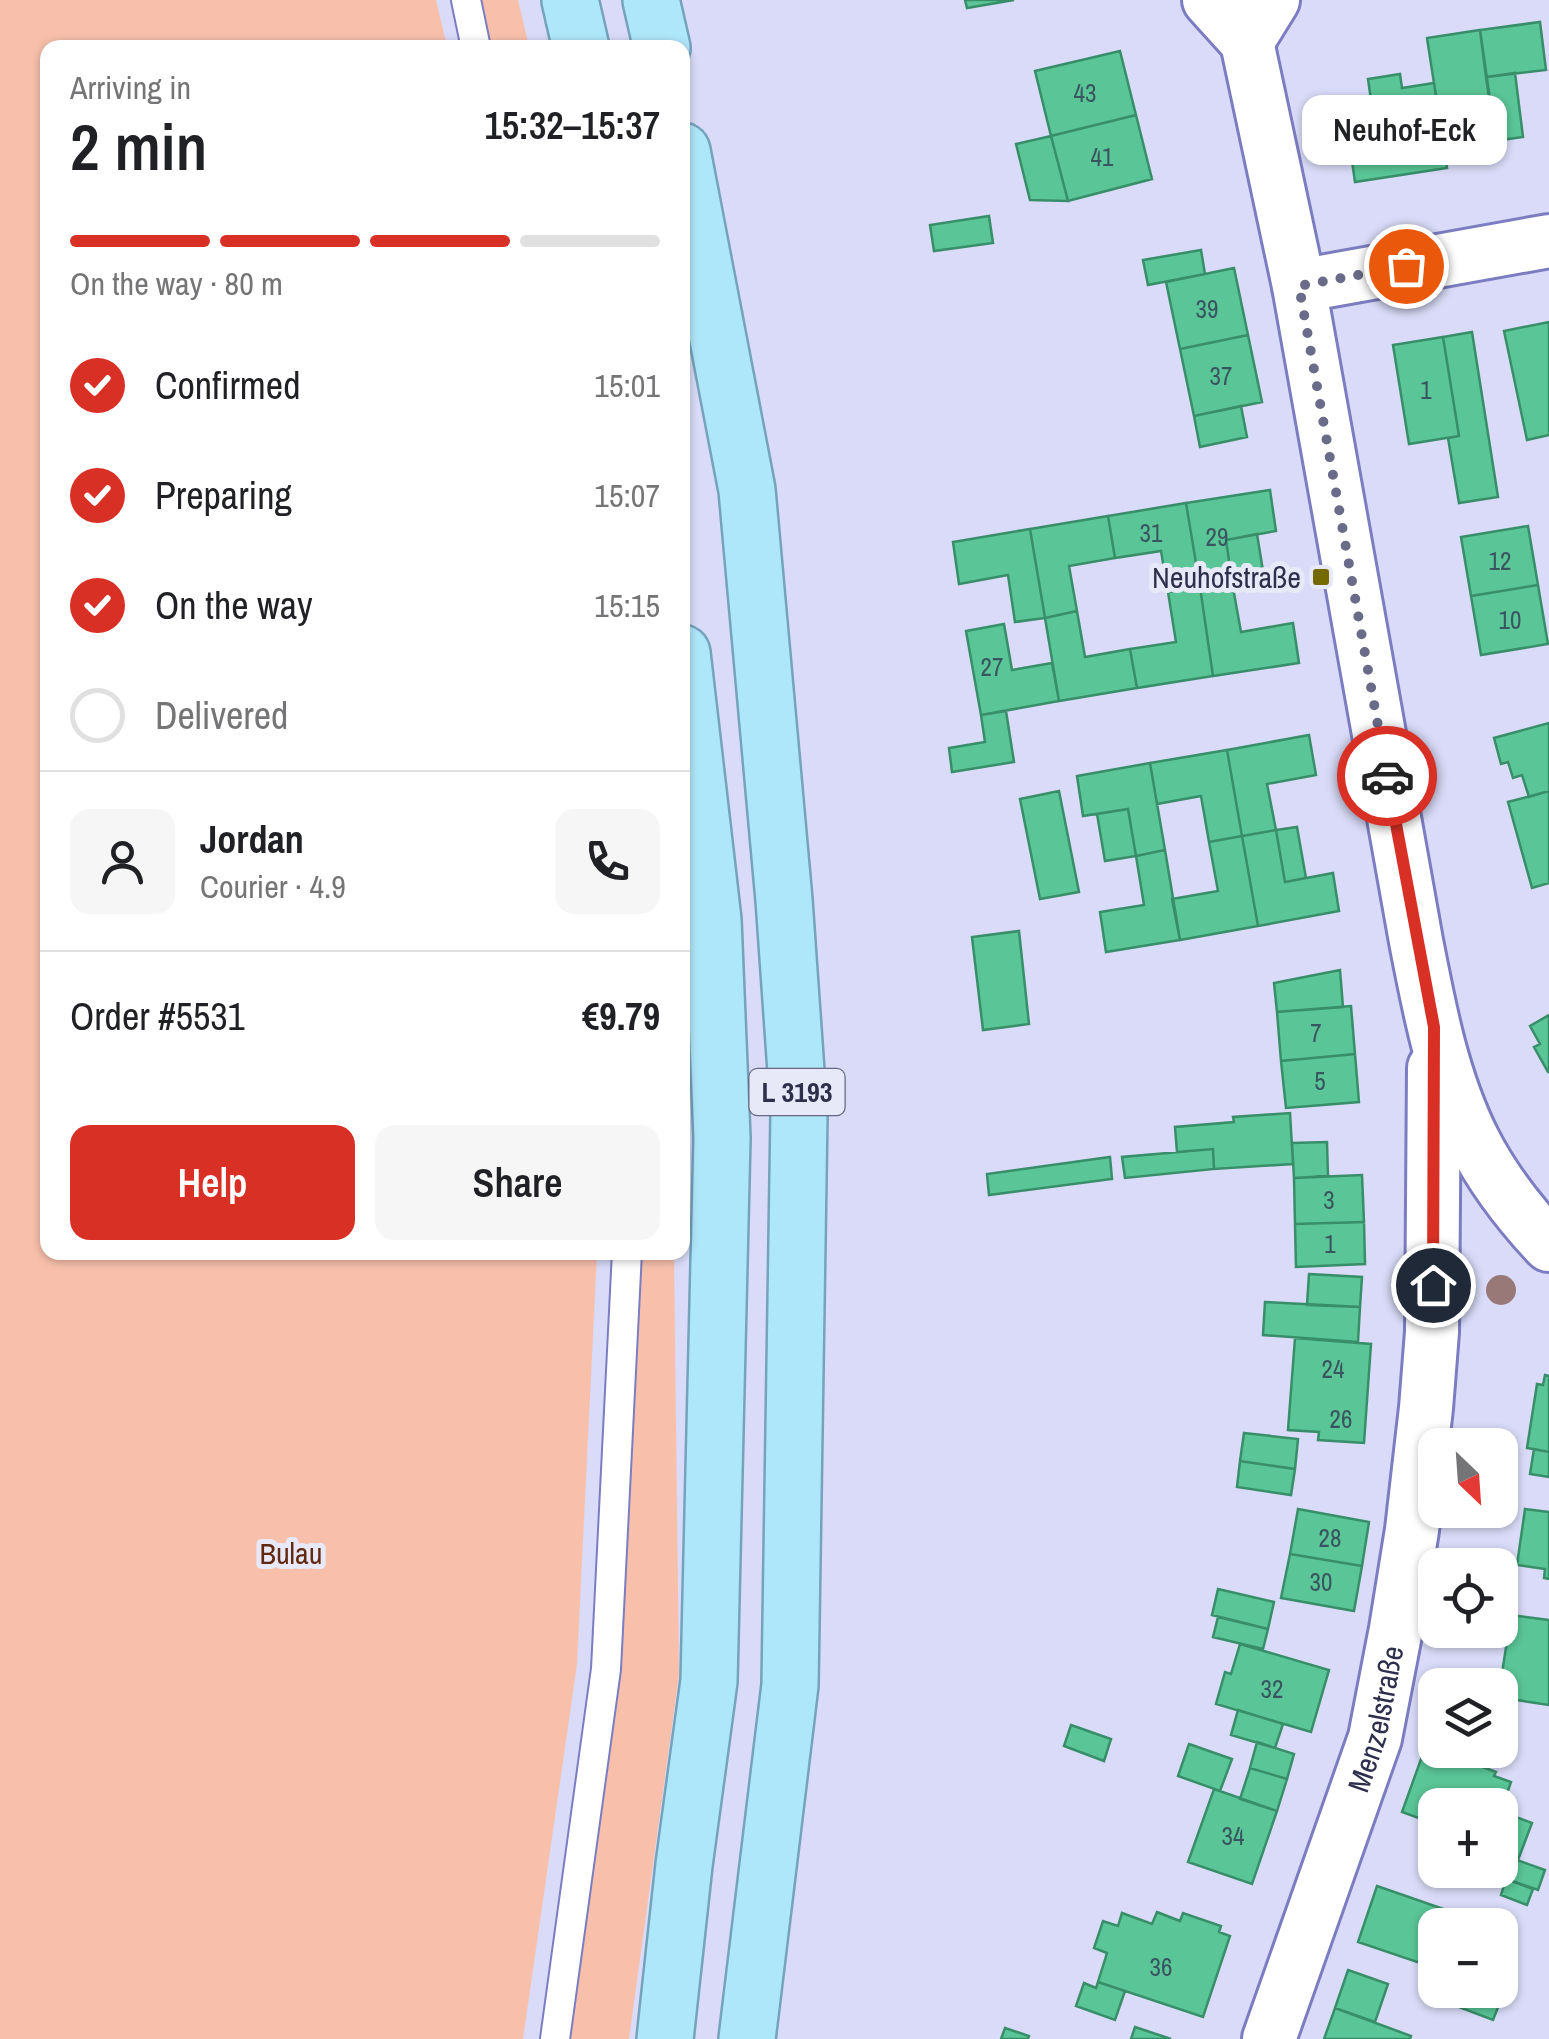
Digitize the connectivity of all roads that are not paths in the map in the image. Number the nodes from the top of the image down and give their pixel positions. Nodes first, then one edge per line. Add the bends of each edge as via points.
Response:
1 (466, 0) edge
2 (570, 0) edge
3 (652, 0) edge
4 (1209, 0) edge
5 (1260, 21) edge
6 (474, 40) edge
7 (579, 40) edge
8 (660, 40) edge
9 (690, 193) edge
10 (1549, 240) edge
11 (1299, 286) junction
12 (690, 724) edge
13 (1434, 1027) junction
14 (1549, 1245) edge
15 (627, 1260) edge
16 (555, 2039) edge
17 (665, 2039) edge
18 (747, 2039) edge
19 (1268, 2039) edge

1 - 6 lane
2 - 7 highway
3 - 8 highway
4 - 5 street
5 - 11 street
9 - 18 highway, L 3193 via 747,490 799,1114 790,1684
10 - 11 street
11 - 13 street
12 - 17 highway, L 3193 via 712,920 722,1138 708,1681
13 - 14 street via 1472,1139
13 - 19 street, Menzelstraße via 1433,1322 1409,1546 1375,1738
15 - 16 lane via 606,1668

